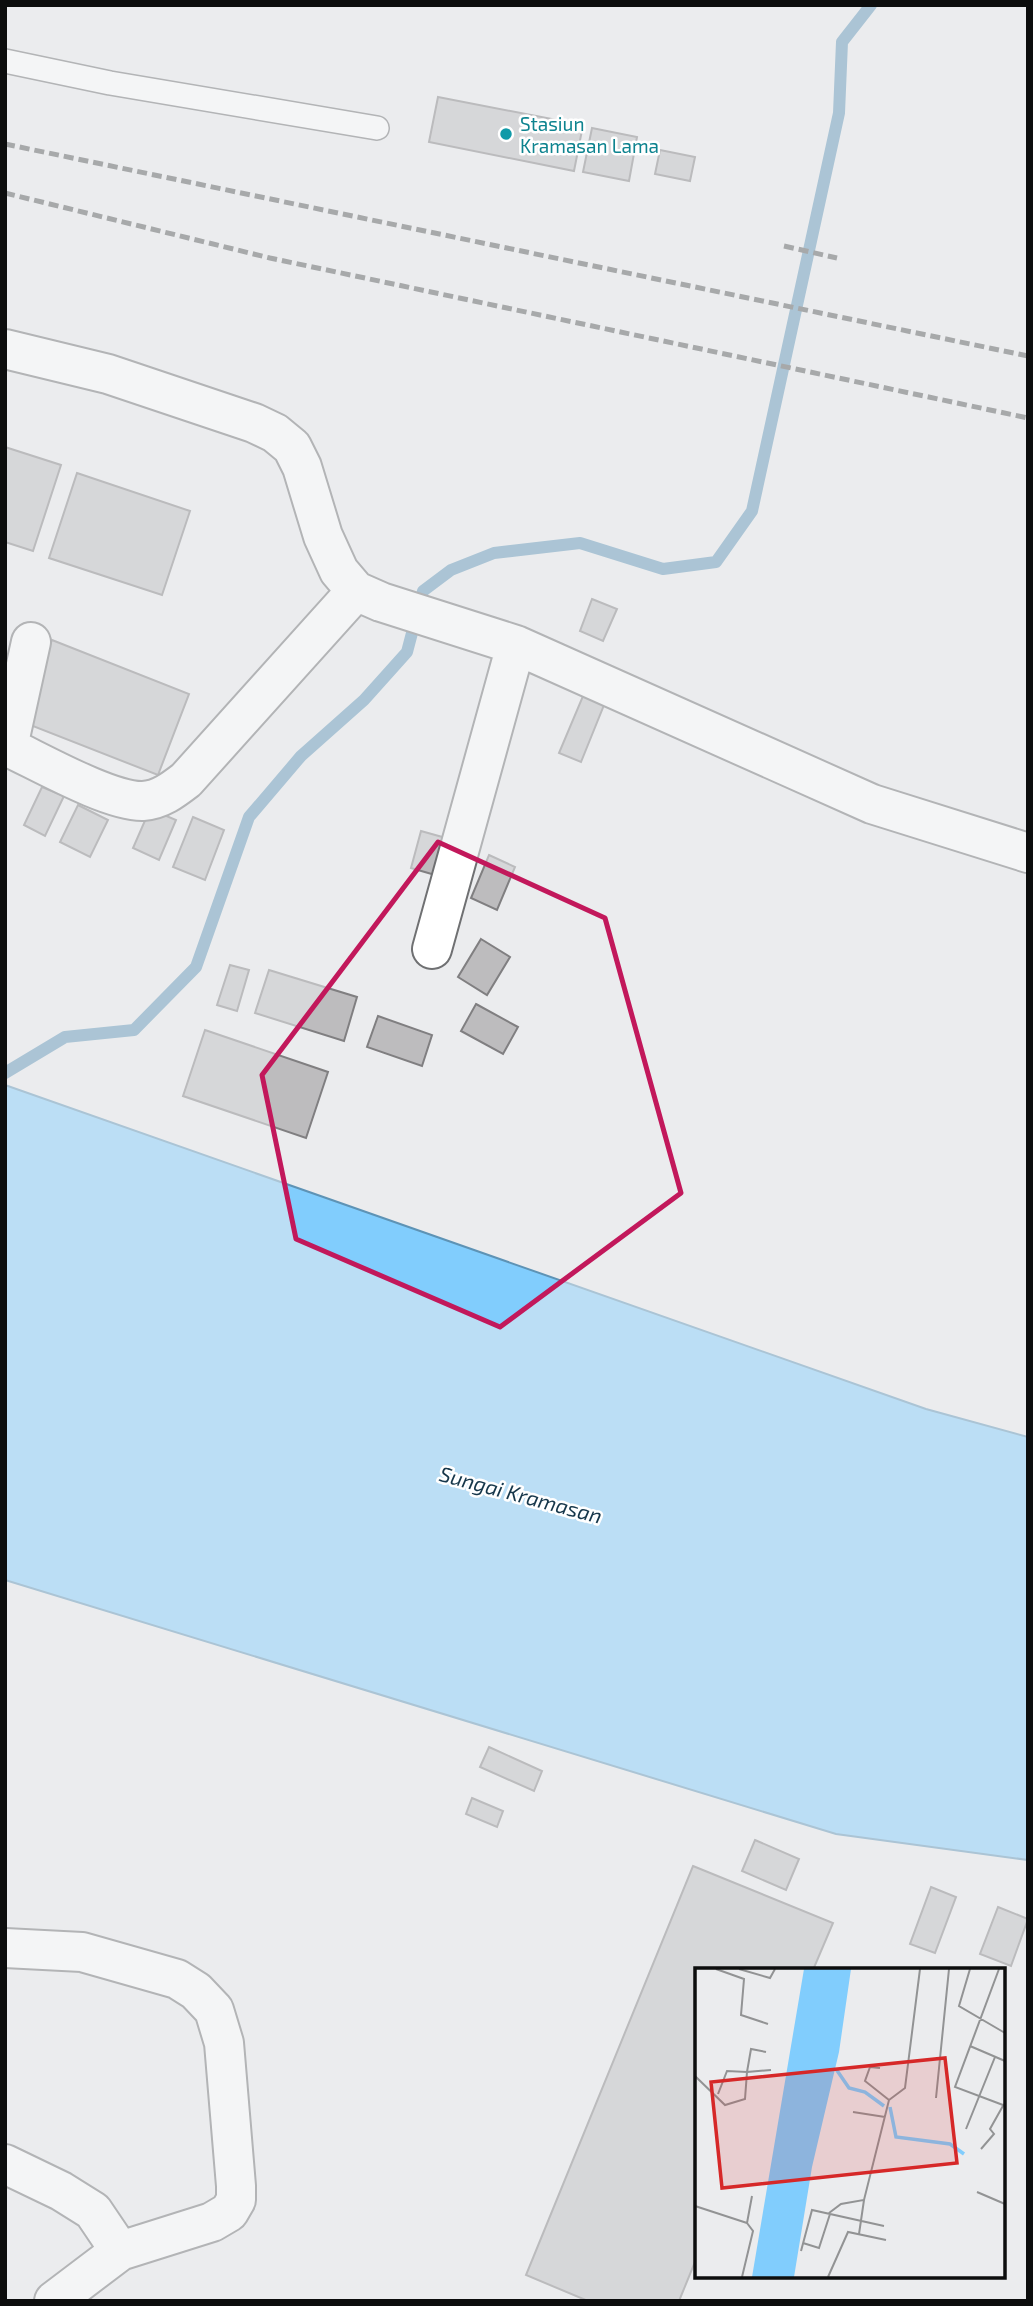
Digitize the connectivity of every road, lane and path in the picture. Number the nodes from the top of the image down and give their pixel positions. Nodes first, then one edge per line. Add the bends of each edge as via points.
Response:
1 (5, 61) edge
2 (377, 128) dead end
3 (5, 349) edge
4 (356, 590) junction
5 (32, 642) dead end
6 (516, 645) junction
7 (6, 750) edge
8 (1028, 853) edge
9 (432, 950) dead end
10 (5, 1948) edge
11 (5, 2164) edge
12 (120, 2251) junction
13 (54, 2301) edge

1 - 2 lane
3 - 4 street via 108,374 275,433 292,447 328,548 339,571
4 - 6 street
4 - 7 street via 186,780 168,794 145,801 121,799
5 - 7 street
6 - 8 street via 872,804
6 - 9 street
10 - 12 street via 82,1952 177,1979 214,2010 224,2043 236,2200 229,2212 212,2222
11 - 12 street via 93,2211
12 - 13 street

